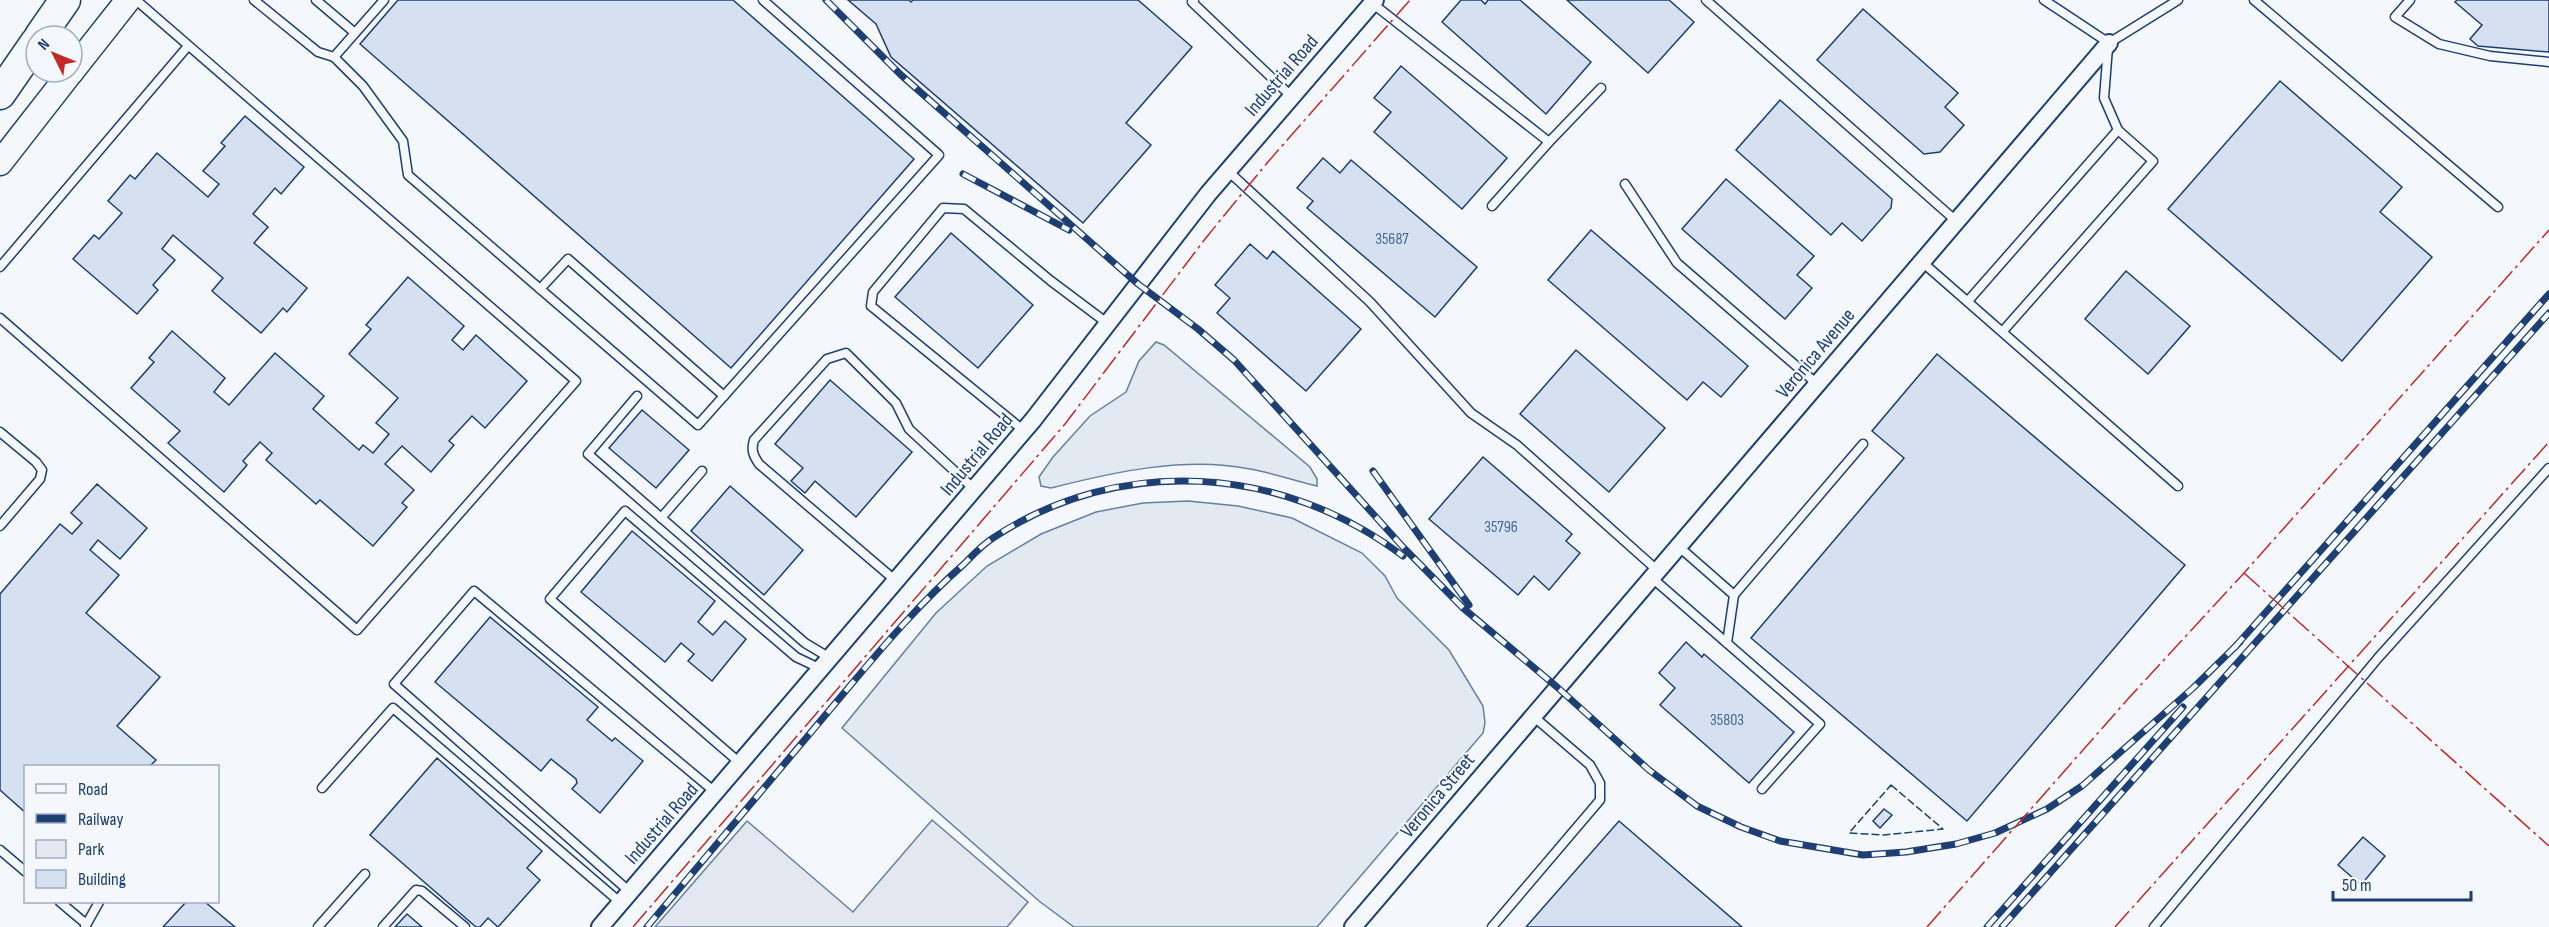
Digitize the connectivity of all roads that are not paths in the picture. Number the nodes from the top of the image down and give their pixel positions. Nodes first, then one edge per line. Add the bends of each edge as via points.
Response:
1 (65, 0) edge
2 (128, 0) edge
3 (136, 0) edge
4 (254, 0) edge
5 (316, 0) edge
6 (384, 0) edge
7 (763, 0) edge
8 (1194, 0) edge
9 (1706, 0) edge
10 (2044, 0) edge
11 (2178, 0) edge
12 (2254, 0) edge
13 (2410, 0) edge
14 (1373, 2) edge
15 (48, 24) edge
16 (355, 33) junction
17 (2109, 44) junction
18 (188, 46) junction
19 (84, 57) edge
20 (334, 57) junction
21 (24, 59) edge
22 (2549, 62) edge
23 (63, 84) edge
24 (1601, 88) dead end
25 (0, 94) edge
26 (1291, 96) junction
27 (2118, 130) junction
28 (1549, 142) junction
29 (0, 163) edge
30 (1227, 170) junction
31 (1624, 184) dead end
32 (1492, 206) dead end
33 (2498, 207) dead end
34 (1955, 220) junction
35 (1921, 260) junction
36 (0, 267) edge
37 (540, 289) junction
38 (1968, 301) junction
39 (0, 318) edge
40 (1107, 323) junction
41 (2003, 331) junction
42 (1816, 383) junction
43 (637, 396) dead end
44 (724, 396) junction
45 (1023, 430) junction
46 (0, 434) edge
47 (1863, 444) dead end
48 (2549, 468) edge
49 (702, 471) dead end
50 (2178, 486) dead end
51 (974, 489) junction
52 (661, 518) junction
53 (0, 526) edge
54 (1678, 545) junction
55 (1654, 574) junction
56 (896, 581) junction
57 (1734, 595) junction
58 (1727, 643) junction
59 (825, 663) junction
60 (1554, 691) joint
61 (1533, 716) junction
62 (740, 763) junction
63 (322, 788) dead end
64 (1762, 789) dead end
65 (716, 792) junction
66 (0, 850) edge
67 (24, 870) edge
68 (365, 874) dead end
69 (625, 897) junction
70 (61, 903) edge
71 (98, 903) edge
72 (86, 925) edge
73 (318, 927) edge
74 (383, 927) edge
75 (465, 927) edge
76 (600, 927) edge
77 (1353, 927) edge
78 (1492, 927) edge
79 (2154, 927) edge

1 - 15 highway
2 - 19 main road
3 - 18 lane
4 - 20 lane via 318,52
5 - 16 lane
6 - 16 lane
7 - 44 lane via 939,155
8 - 26 lane
9 - 34 lane
10 - 17 lane
11 - 17 lane
12 - 33 lane
13 - 22 lane via 2395,17 2439,44 2490,56
14 - 26 street, Industrial Road
14 - 28 lane
16 - 20 lane
17 - 27 lane via 2104,98
17 - 34 street, Veronica Avenue
18 - 36 lane
18 - 39 lane via 576,381 357,630
20 - 37 lane via 363,86 403,141 408,175
21 - 25 highway
23 - 29 main road
24 - 28 lane
26 - 30 street, Industrial Road
27 - 38 lane
27 - 41 lane via 2153,161
28 - 32 lane
30 - 40 street, Industrial Road
30 - 55 lane via 1370,302 1471,413 1517,445
31 - 42 lane via 1677,262
34 - 35 street, Veronica Avenue
35 - 38 lane
35 - 42 street, Veronica Avenue
37 - 44 lane via 698,425
37 - 44 lane via 568,259
38 - 41 lane
40 - 45 street, Industrial Road
40 - 45 lane via 964,209 943,208 873,292 871,306
41 - 50 lane
42 - 54 street, Veronica Avenue
43 - 52 lane via 588,454
45 - 51 street, Industrial Road
46 - 53 lane via 42,470 40,479
47 - 57 lane
48 - 79 lane via 2378,658
49 - 52 lane
51 - 56 street, Industrial Road
51 - 56 lane via 909,429 896,403 846,353 827,359 754,440 751,448 759,464
52 - 59 lane
54 - 55 street, Veronica Avenue
54 - 57 lane
55 - 58 lane
55 - 60 street, Veronica Avenue
56 - 59 street, Industrial Road
57 - 58 lane
58 - 64 lane via 1820,724
59 - 62 street, Industrial Road
59 - 62 lane via 796,657 625,511 550,599
60 - 61 street, Veronica Street
61 - 77 street, Veronica Street
61 - 78 lane via 1590,765 1600,783 1600,800
62 - 65 street, Industrial Road
63 - 69 lane via 393,708
65 - 69 street, Industrial Road
65 - 69 lane via 474,591 437,633 394,684
66 - 67 lane
68 - 73 lane
69 - 76 street, Industrial Road
70 - 72 lane
71 - 72 lane
74 - 75 lane via 416,890

